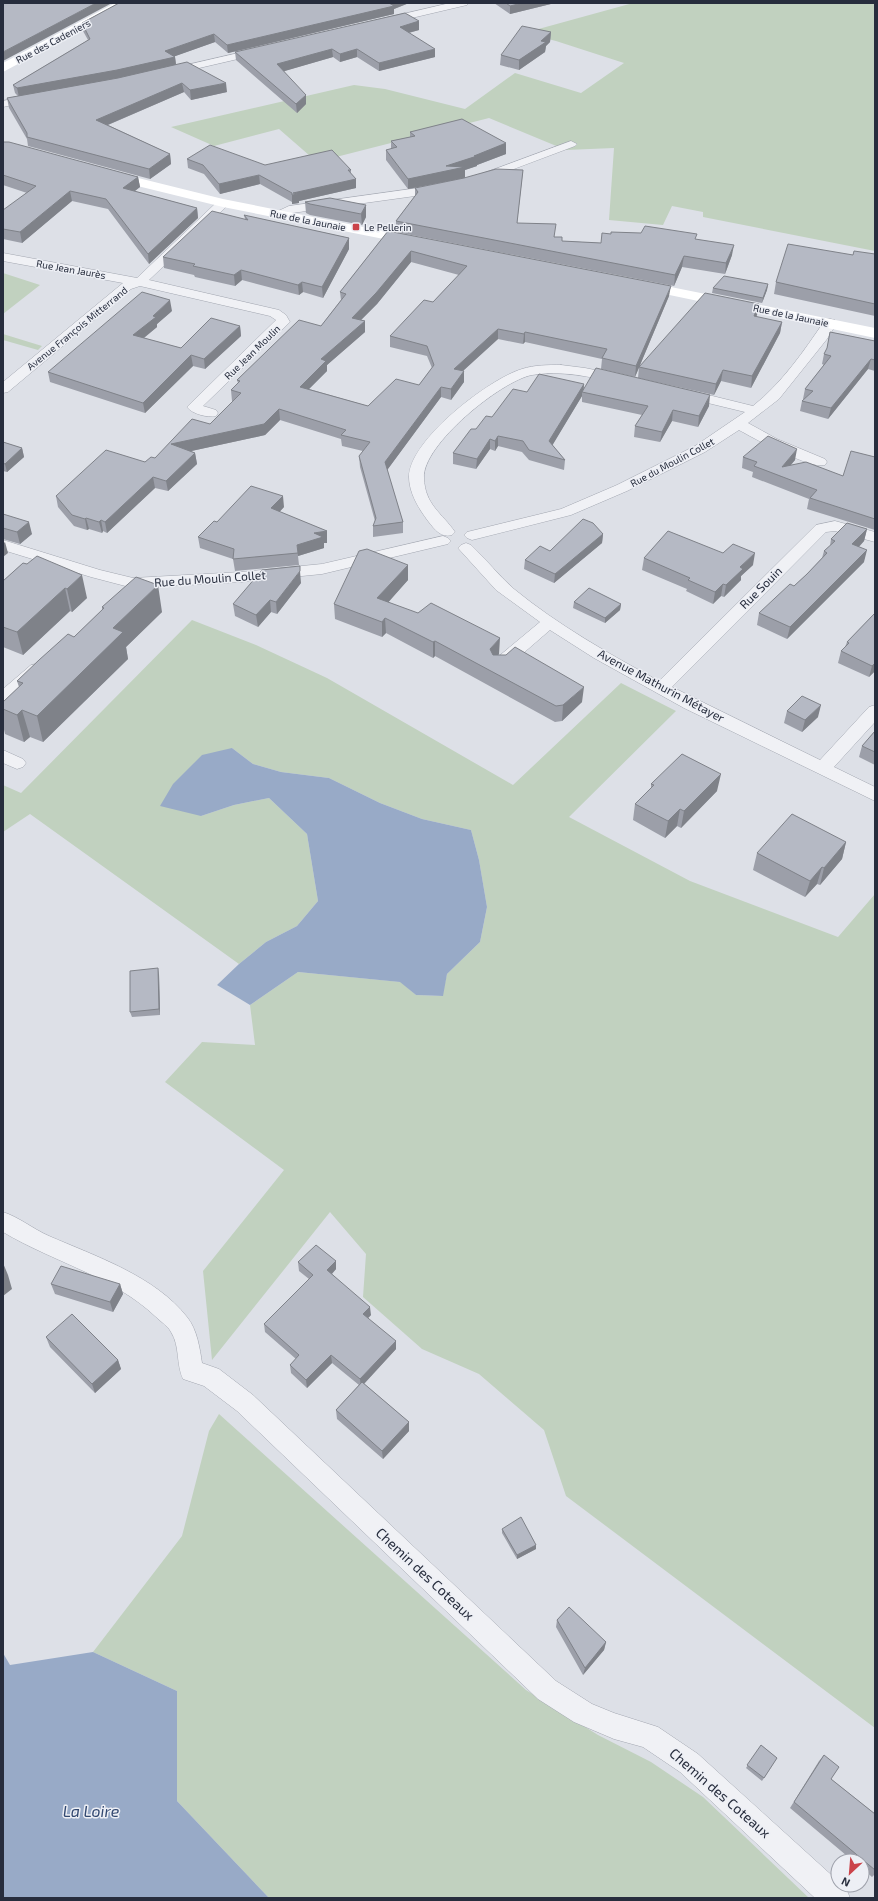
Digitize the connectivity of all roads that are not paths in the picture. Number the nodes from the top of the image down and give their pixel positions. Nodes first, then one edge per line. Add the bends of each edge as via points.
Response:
1 (124, 3) edge
2 (463, 3) edge
3 (439, 5) edge
4 (378, 23) edge
5 (270, 48) edge
6 (3, 68) edge
7 (157, 74) edge
8 (42, 97) edge
9 (3, 104) edge
10 (571, 144) dead end
11 (99, 172) edge
12 (468, 182) edge
13 (454, 186) edge
14 (222, 204) junction
15 (280, 215) junction
16 (431, 244) edge
17 (3, 257) edge
18 (140, 282) junction
19 (626, 282) edge
20 (830, 323) junction
21 (875, 333) edge
22 (635, 382) edge
23 (3, 389) edge
24 (674, 391) edge
25 (757, 411) junction
26 (211, 413) dead end
27 (739, 424) junction
28 (820, 462) dead end
29 (445, 537) junction
30 (875, 537) edge
31 (469, 541) junction
32 (3, 545) edge
33 (550, 622) junction
34 (49, 658) edge
35 (500, 665) edge
36 (662, 688) junction
37 (3, 698) edge
38 (875, 711) edge
39 (823, 768) junction
40 (875, 795) edge
41 (3, 1221) edge
42 (836, 1898) edge

1 - 6 main road, Rue des Cadeniers
2 - 3 street
3 - 4 street
5 - 7 street
8 - 9 street
10 - 12 street
11 - 14 main road, Rue de la Jaunaie
13 - 15 street via 289,210
14 - 15 main road, Rue de la Jaunaie
14 - 18 street, Avenue François Mitterrand
15 - 16 main road, Rue de la Jaunaie
17 - 18 street, Rue Jean Jaurès
18 - 23 street, Avenue François Mitterrand via 126,286
18 - 26 street, Rue Jean Moulin via 274,313 281,318 283,322 194,407
19 - 20 main road, Rue de la Jaunaie
20 - 21 main road, Rue de la Jaunaie
20 - 25 street, Rue du Moulin Collet via 774,396
22 - 29 street via 589,372 552,368 514,377 481,397 429,446 417,469 417,489
24 - 25 street
25 - 27 street, Rue du Moulin Collet
27 - 28 street via 772,442
27 - 31 street, Rue du Moulin Collet via 700,449 622,488 566,512
29 - 31 street, Rue du Moulin Collet via 460,530
29 - 32 street, Rue du Moulin Collet via 322,569 129,589 34,561
30 - 36 street, Rue Souin via 835,526 821,528
31 - 33 street, Avenue Mathurin Métayer via 514,596
33 - 35 street
33 - 36 street, Avenue Mathurin Métayer via 606,658
34 - 37 street
36 - 39 street, Avenue Mathurin Métayer
38 - 39 street
39 - 40 street, Avenue Mathurin Métayer
41 - 42 street, Chemin des Coteaux via 35,1240 124,1279 157,1303 180,1326 189,1349 191,1370 211,1377 245,1403 547,1690 583,1713 614,1726 649,1736 689,1763

